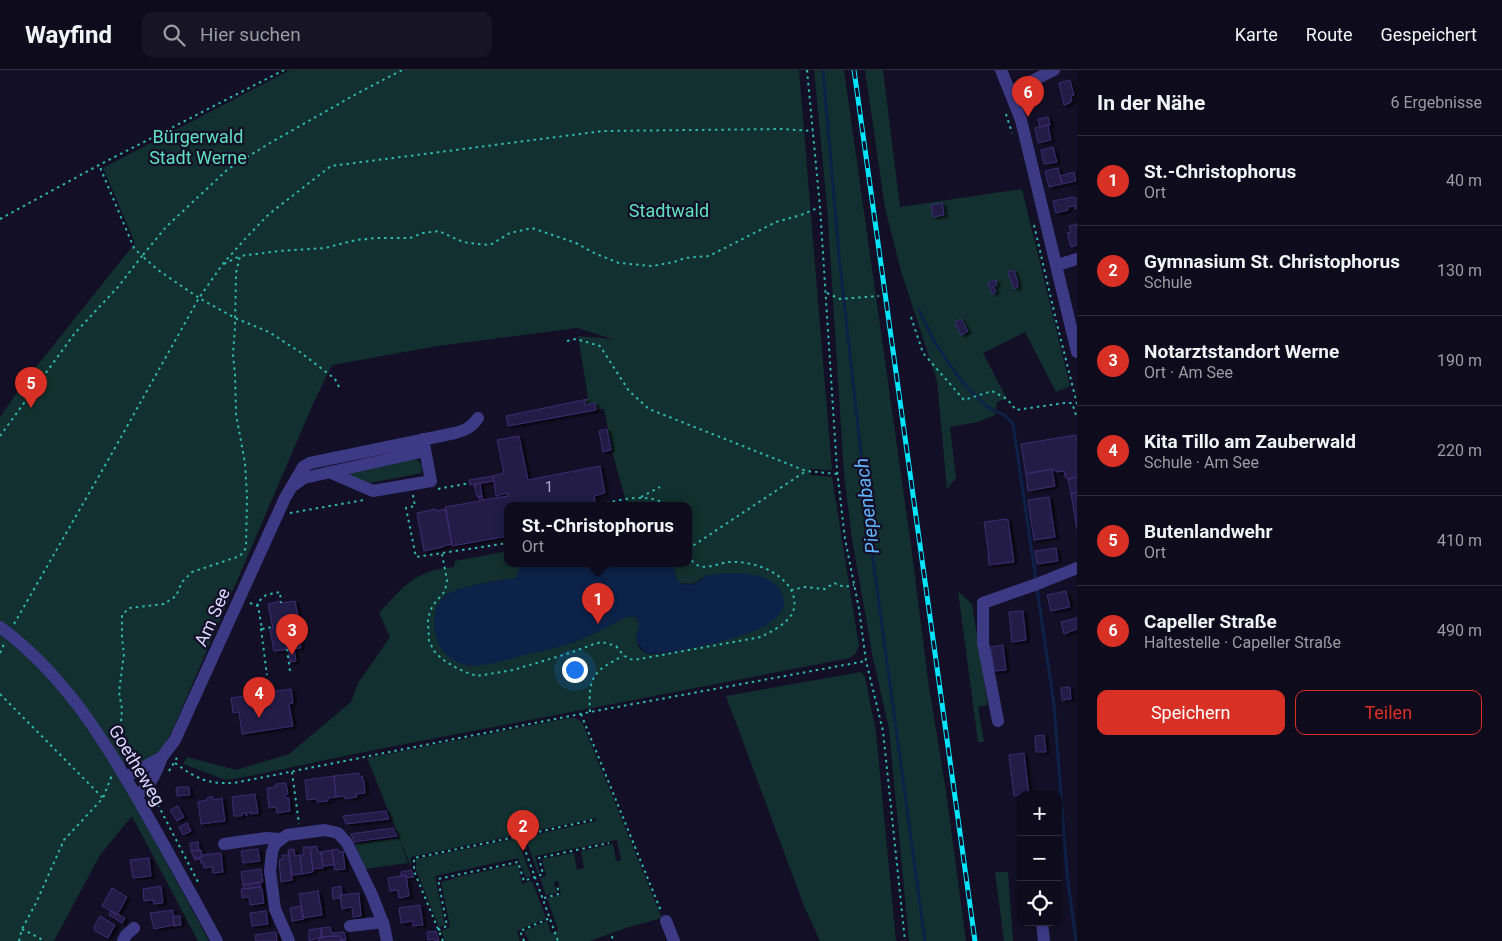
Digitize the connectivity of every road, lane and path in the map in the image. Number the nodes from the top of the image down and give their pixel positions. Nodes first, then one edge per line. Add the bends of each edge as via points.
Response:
1 (284, 70) edge
2 (402, 70) edge
3 (807, 70) edge
4 (1000, 70) edge
5 (1054, 70) edge
6 (1010, 92) junction
7 (1004, 109) dead end
8 (813, 131) junction
9 (1014, 140) dead end
10 (99, 165) junction
11 (820, 207) junction
12 (0, 219) edge
13 (1033, 222) dead end
14 (142, 256) junction
15 (240, 256) junction
16 (1077, 259) edge
17 (222, 265) junction
18 (1056, 265) junction
19 (827, 293) dead end
20 (879, 296) dead end
21 (198, 298) junction
22 (911, 317) dead end
23 (235, 318) junction
24 (567, 341) dead end
25 (1077, 352) edge
26 (339, 387) dead end
27 (1077, 404) edge
28 (1076, 415) edge
29 (478, 418) dead end
30 (0, 436) edge
31 (424, 445) junction
32 (329, 472) junction
33 (806, 472) junction
34 (837, 474) junction
35 (660, 488) dead end
36 (290, 489) junction
37 (413, 494) dead end
38 (641, 497) junction
39 (371, 499) dead end
40 (612, 502) edge
41 (661, 502) edge
42 (289, 514) dead end
43 (504, 544) edge
44 (692, 546) edge
45 (442, 554) junction
46 (692, 560) edge
47 (1077, 568) edge
48 (854, 585) junction
49 (791, 590) junction
50 (248, 602) dead end
51 (281, 603) dead end
52 (258, 606) junction
53 (273, 627) dead end
54 (262, 629) junction
55 (4, 630) edge
56 (287, 649) dead end
57 (623, 656) junction
58 (866, 661) junction
59 (290, 671) dead end
60 (267, 675) dead end
61 (0, 694) edge
62 (590, 712) junction
63 (581, 714) junction
64 (998, 721) dead end
65 (178, 755) dead end
66 (162, 757) junction
67 (116, 760) junction
68 (175, 763) junction
69 (292, 772) junction
70 (166, 776) dead end
71 (126, 777) junction
72 (158, 787) dead end
73 (136, 796) junction
74 (103, 798) junction
75 (592, 820) dead end
76 (300, 832) junction
77 (520, 836) junction
78 (280, 839) junction
79 (609, 843) dead end
80 (224, 844) dead end
81 (535, 877) junction
82 (199, 883) dead end
83 (557, 885) dead end
84 (543, 898) junction
85 (550, 918) junction
86 (666, 921) joint
87 (383, 922) junction
88 (350, 926) dead end
89 (1042, 926) edge
90 (134, 928) dead end
91 (22, 929) junction
92 (438, 930) junction
93 (612, 936) dead end
94 (20, 941) edge
95 (44, 941) edge
96 (123, 941) edge
97 (217, 941) edge
98 (289, 941) edge
99 (387, 941) edge
100 (443, 941) edge
101 (524, 941) edge
102 (558, 941) edge
103 (613, 941) edge
104 (674, 941) edge
105 (905, 941) edge
106 (1044, 941) edge

1 - 10 path
2 - 14 path via 228,169 166,227
3 - 8 path
4 - 6 street
5 - 6 street
6 - 18 street via 1021,120
7 - 9 path
8 - 11 path
8 - 17 path via 781,128 603,131 331,166 269,214
10 - 12 path
10 - 14 path via 134,248
11 - 15 path via 802,216 776,222 709,256 652,266 619,263 576,243 532,228 510,233 490,245 468,243 439,231 410,238 356,240 325,248
11 - 34 path
13 - 27 path
14 - 21 path
14 - 30 path via 76,333
15 - 17 path
15 - 23 path via 236,273
16 - 18 street
17 - 21 path
18 - 25 street
19 - 20 path via 840,299
21 - 23 path
21 - 55 path via 111,455
22 - 28 path via 923,353 964,400 992,391 1007,399 1016,410 1072,403
23 - 26 path via 269,332 300,352 335,379
23 - 67 path via 232,355 236,414 245,463 246,548 240,556 192,572 182,582 176,596 164,604 129,608 122,615 124,654 119,692 122,709
24 - 33 path via 576,338 600,346 629,391 648,409
29 - 31 street, Am See via 465,430
31 - 32 street, Am See
31 - 32 street via 431,480 373,490
31 - 36 street, Am See via 310,463 303,467
32 - 36 street, Am See via 304,478
33 - 34 path
33 - 44 path
34 - 48 path
35 - 38 path
36 - 66 street, Am See via 174,740
37 - 45 path via 414,506 406,508 416,557
38 - 40 path
38 - 41 path
39 - 42 path
43 - 45 path
45 - 57 path via 448,580 445,591 430,611 429,641 434,651 453,666 477,676 513,670 602,642 616,646
46 - 49 path via 699,566 729,562 760,566 779,576
47 - 64 street via 983,603 983,642
48 - 49 path via 844,588 834,583 826,589 805,587
48 - 58 path
49 - 57 path via 792,614 775,630 761,636 634,660
50 - 52 path
51 - 52 path via 280,592 266,595
52 - 54 path
53 - 54 path
54 - 60 path
55 - 67 street, Goetheweg via 60,682
56 - 59 path
57 - 62 path via 609,662 591,682
58 - 62 path
58 - 105 path via 883,730
61 - 74 path
62 - 63 path
63 - 69 path
63 - 86 path
65 - 68 path
66 - 71 street, Am See
66 - 73 street, Am See via 154,778
67 - 71 street, Goetheweg
67 - 74 path
68 - 69 path via 189,774 216,783 234,783
68 - 70 path
69 - 76 path
71 - 73 street, Goetheweg
72 - 82 path via 156,802
73 - 97 street, Goetheweg
74 - 91 path via 64,840
75 - 77 path
76 - 78 street
76 - 87 street via 325,830 342,836 353,853
77 - 81 path
77 - 92 path via 414,858 414,871
78 - 80 street
78 - 98 street via 272,852 270,871 275,909
79 - 81 path via 539,858 543,874
81 - 84 path
81 - 92 path via 524,881 518,862 438,879 447,926
83 - 84 path via 559,894
84 - 85 path
85 - 101 path via 520,931
85 - 102 path
86 - 104 street
87 - 88 street
87 - 99 street
89 - 106 street
90 - 96 street
91 - 94 path
91 - 95 path
92 - 100 path
93 - 103 path

